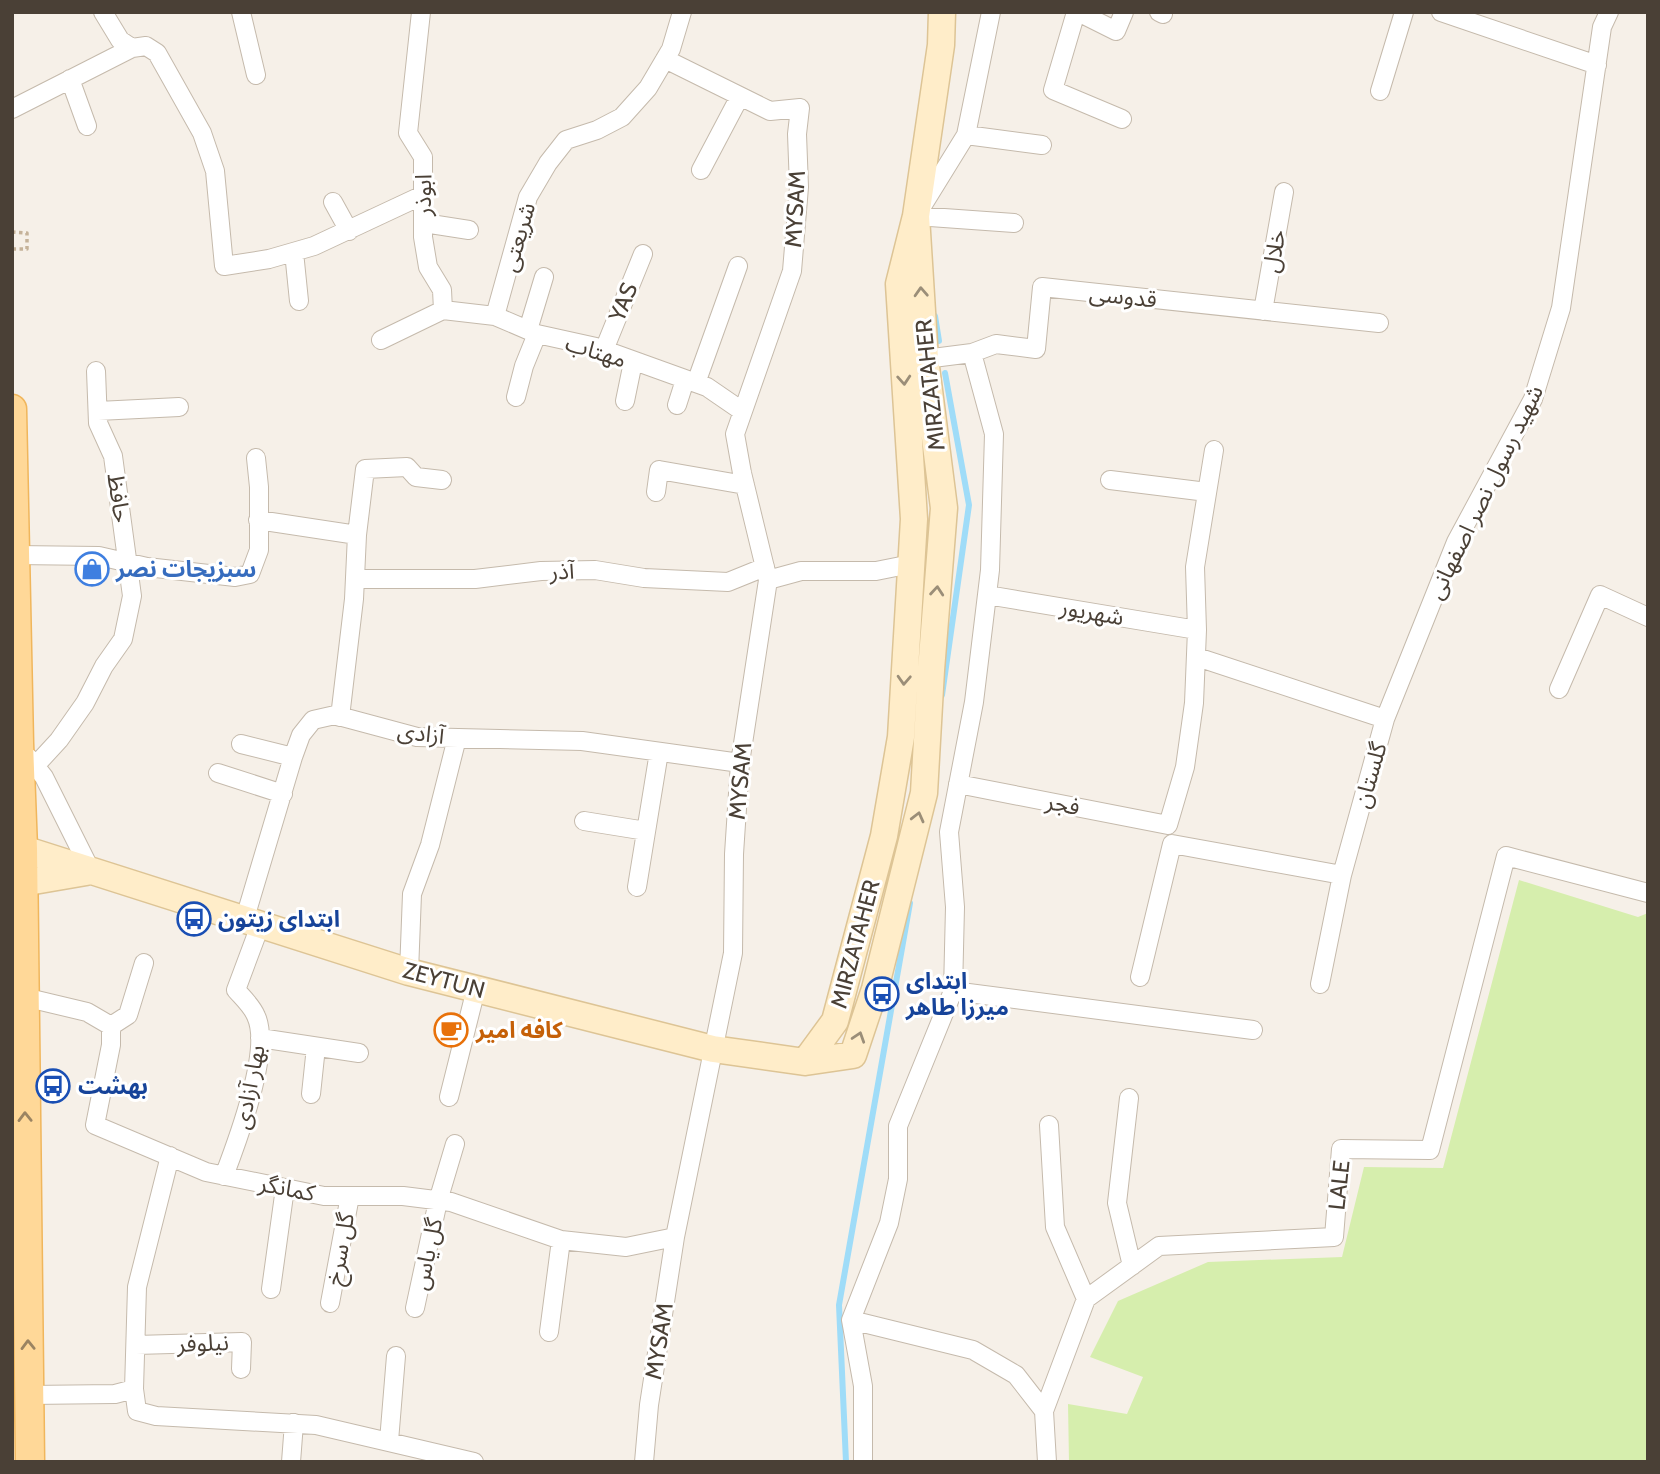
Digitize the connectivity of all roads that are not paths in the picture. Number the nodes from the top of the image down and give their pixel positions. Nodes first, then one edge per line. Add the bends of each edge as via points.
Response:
1 (103, 12) edge
2 (241, 12) edge
3 (421, 12) edge
4 (681, 12) edge
5 (942, 12) edge
6 (990, 12) edge
7 (1077, 12) edge
8 (1124, 12) edge
9 (1404, 12) edge
10 (1441, 12) edge
11 (1609, 12) edge
12 (132, 48) junction
13 (665, 60) junction
14 (1597, 65) junction
15 (256, 75) dead end
16 (70, 79) junction
17 (1380, 91) dead end
18 (739, 98) junction
19 (12, 109) edge
20 (1122, 119) dead end
21 (88, 126) dead end
22 (966, 135) junction
23 (1042, 145) dead end
24 (701, 170) dead end
25 (1284, 192) dead end
26 (424, 195) junction
27 (334, 202) dead end
28 (916, 216) junction
29 (424, 223) junction
30 (1014, 223) dead end
31 (469, 230) dead end
32 (349, 231) junction
33 (294, 252) junction
34 (643, 254) dead end
35 (738, 266) dead end
36 (544, 277) dead end
37 (299, 301) dead end
38 (443, 310) junction
39 (1263, 311) junction
40 (495, 316) junction
41 (1379, 323) dead end
42 (533, 332) junction
43 (381, 340) dead end
44 (604, 351) junction
45 (972, 353) junction
46 (925, 359) junction
47 (633, 362) junction
48 (96, 371) dead end
49 (690, 381) junction
50 (516, 397) dead end
51 (625, 401) dead end
52 (677, 405) dead end
53 (178, 407) dead end
54 (12, 409) edge
55 (98, 411) junction
56 (743, 411) junction
57 (1214, 450) dead end
58 (256, 458) dead end
59 (442, 480) dead end
60 (1110, 480) dead end
61 (745, 485) junction
62 (656, 492) dead end
63 (1207, 492) junction
64 (258, 520) junction
65 (357, 535) junction
66 (15, 555) junction
67 (127, 563) junction
68 (911, 564) junction
69 (767, 574) junction
70 (355, 579) junction
71 (987, 595) junction
72 (1648, 617) edge
73 (1197, 630) junction
74 (1197, 657) junction
75 (1559, 689) dead end
76 (340, 716) junction
77 (1385, 719) junction
78 (457, 738) junction
79 (242, 744) dead end
80 (659, 752) junction
81 (27, 754) junction
82 (293, 757) junction
83 (740, 763) junction
84 (218, 773) dead end
85 (958, 784) junction
86 (283, 794) junction
87 (584, 821) dead end
88 (646, 831) junction
89 (18, 848) edge
90 (91, 871) junction
91 (1342, 875) junction
92 (17, 882) edge
93 (637, 887) dead end
94 (1648, 893) edge
95 (253, 921) junction
96 (144, 963) dead end
97 (409, 972) junction
98 (1140, 977) dead end
99 (1320, 984) dead end
100 (476, 989) junction
101 (953, 991) junction
102 (24, 997) junction
103 (111, 1026) junction
104 (1253, 1030) dead end
105 (260, 1038) junction
106 (316, 1047) junction
107 (713, 1049) junction
108 (359, 1053) dead end
109 (805, 1062) junction
110 (310, 1094) dead end
111 (449, 1097) dead end
112 (1129, 1098) dead end
113 (1049, 1125) dead end
114 (455, 1144) dead end
115 (170, 1156) junction
116 (224, 1176) junction
117 (285, 1188) junction
118 (350, 1196) junction
119 (438, 1201) junction
120 (676, 1237) junction
121 (561, 1240) junction
122 (1132, 1266) junction
123 (271, 1289) dead end
124 (1086, 1299) junction
125 (331, 1303) dead end
126 (415, 1308) dead end
127 (852, 1320) junction
128 (549, 1332) dead end
129 (136, 1345) junction
130 (396, 1356) dead end
131 (241, 1369) dead end
132 (134, 1389) junction
133 (29, 1395) junction
134 (1044, 1410) junction
135 (294, 1423) junction
136 (388, 1441) junction
137 (30, 1462) edge
138 (291, 1462) edge
139 (474, 1462) edge
140 (644, 1462) edge
141 (863, 1462) edge
142 (1046, 1462) edge

1 - 12 street via 120,40
2 - 15 street
3 - 26 street, ابوذر via 408,133 423,156
4 - 13 street, شریعتی
5 - 28 main road, MIRZATAHER
6 - 22 street
7 - 8 street via 1116,31
7 - 20 street via 1053,90
9 - 17 street
10 - 14 street
11 - 14 street, شهید رسول نصر اصفهانی via 1602,27
12 - 16 street
12 - 33 street via 146,46 157,53 202,133 215,171 224,265
13 - 18 street
13 - 40 street, شریعتی via 622,117 566,140 548,163 528,197
14 - 77 street, شهید رسول نصر اصفهانی via 1561,308 1533,399 1456,542
16 - 19 street
16 - 21 street
18 - 24 street
18 - 56 street, MYSAM via 771,111 800,108 792,271
22 - 23 street
22 - 28 street
25 - 39 street, خلال
26 - 29 street, ابوذر
26 - 32 street
27 - 32 street
28 - 30 street
46 -> 28 main road, MIRZATAHER
28 -> 68 main road, MIRZATAHER via 899,284 914,519
29 - 31 street
29 - 38 street, ابوذر via 429,267 442,290
32 - 33 street
33 - 37 street
34 - 44 street, YAS
35 - 49 street
36 - 42 street
38 - 40 street, مهتاب
38 - 43 street
39 - 41 street, قدوسی
39 - 45 street, قدوسی via 1042,288 1036,349 996,344
40 - 42 street, مهتاب
42 - 44 street, مهتاب
42 - 50 street
44 - 47 street, مهتاب
45 - 46 street, قدوسی
45 - 71 street via 994,435
109 -> 46 main road, MIRZATAHER via 853,1055 875,989 924,793 944,508
47 - 49 street, مهتاب
47 - 51 street
48 - 55 street, حافظ
49 - 52 street
49 - 56 street, مهتاب
53 - 55 street
54 - 66 main road
55 - 67 street, حافظ via 98,423 113,456
56 - 61 street, MYSAM via 735,435
57 - 63 street
58 - 64 street
59 - 65 street via 416,477 407,467 365,469
60 - 63 street
61 - 62 street via 659,470
61 - 69 street, MYSAM
63 - 73 street via 1195,567
64 - 65 street
64 - 67 street via 259,550 250,574 235,577
65 - 70 street
66 - 67 street via 99,556
66 - 81 main road
67 - 81 street, حافظ via 132,596 123,639 66,731
68 - 69 street, آذر via 876,571
68 -> 109 main road, MIRZATAHER via 901,737 884,836 835,1021
69 - 70 street, آذر via 728,582 644,578 595,570 475,579
69 - 83 street, MYSAM
70 - 76 street
71 - 73 street, شهریور
71 - 85 street
72 - 75 street via 1601,595
73 - 74 street
74 - 77 street, گلستان
74 - 85 street, فجر via 1185,767 1168,825
76 - 78 street, آزادی via 416,737
76 - 82 street via 313,720
77 - 91 street, گلستان
78 - 80 street, آزادی via 582,741
78 - 97 street via 430,845 412,894
79 - 82 street
80 - 83 street, آزادی
80 - 88 street
81 - 89 main road
81 - 90 street via 44,777
82 - 86 street
83 - 107 street, MYSAM via 733,953
84 - 86 street
85 - 101 street via 949,832 955,907
86 - 95 street
87 - 88 street
88 - 93 street
89 - 90 main road, ZEYTUN
89 - 92 main road
90 - 92 main road, ZEYTUN
90 - 95 main road, ZEYTUN
91 - 98 street via 1172,844
91 - 99 street, گلستان
92 - 102 main road
94 - 122 street, LALE via 1506,856 1430,1150 1341,1149 1334,1237 1159,1246
95 - 97 main road, ZEYTUN
95 - 105 street, بهار آزادی via 236,990 257,1018
96 - 103 street via 128,1015
97 - 100 main road, ZEYTUN
100 - 107 main road, ZEYTUN
100 - 111 street
101 - 104 street
101 - 127 street via 898,1126 898,1180 889,1223
102 - 103 street via 87,1012
133 -> 102 main road
103 - 115 street, کمانگر via 95,1125
105 - 106 street
105 - 116 street, بهار آزادی via 249,1104
106 - 108 street
106 - 110 street
107 - 109 main road, ZEYTUN
107 - 120 street, MYSAM
112 - 122 street via 1117,1203
113 - 124 street via 1055,1227
114 - 119 street, گل یاس
115 - 116 street, کمانگر
115 - 129 street via 137,1287
116 - 117 street, کمانگر
117 - 118 street, کمانگر
117 - 123 street
118 - 119 street, کمانگر
118 - 125 street, گل سرخ
119 - 121 street, کمانگر
119 - 126 street, گل یاس
120 - 121 street, کمانگر via 626,1247
120 - 140 street, MYSAM
121 - 128 street
122 - 124 street, LALE
124 - 134 street
127 - 134 street via 974,1350 1016,1375
127 - 141 street via 863,1386
129 - 131 street, نیلوفر via 242,1342
129 - 132 street
130 - 136 street
132 - 133 street via 115,1394
132 - 135 street via 137,1411 156,1416
133 - 137 main road
134 - 142 street
135 - 136 street
135 - 138 street
136 - 139 street

